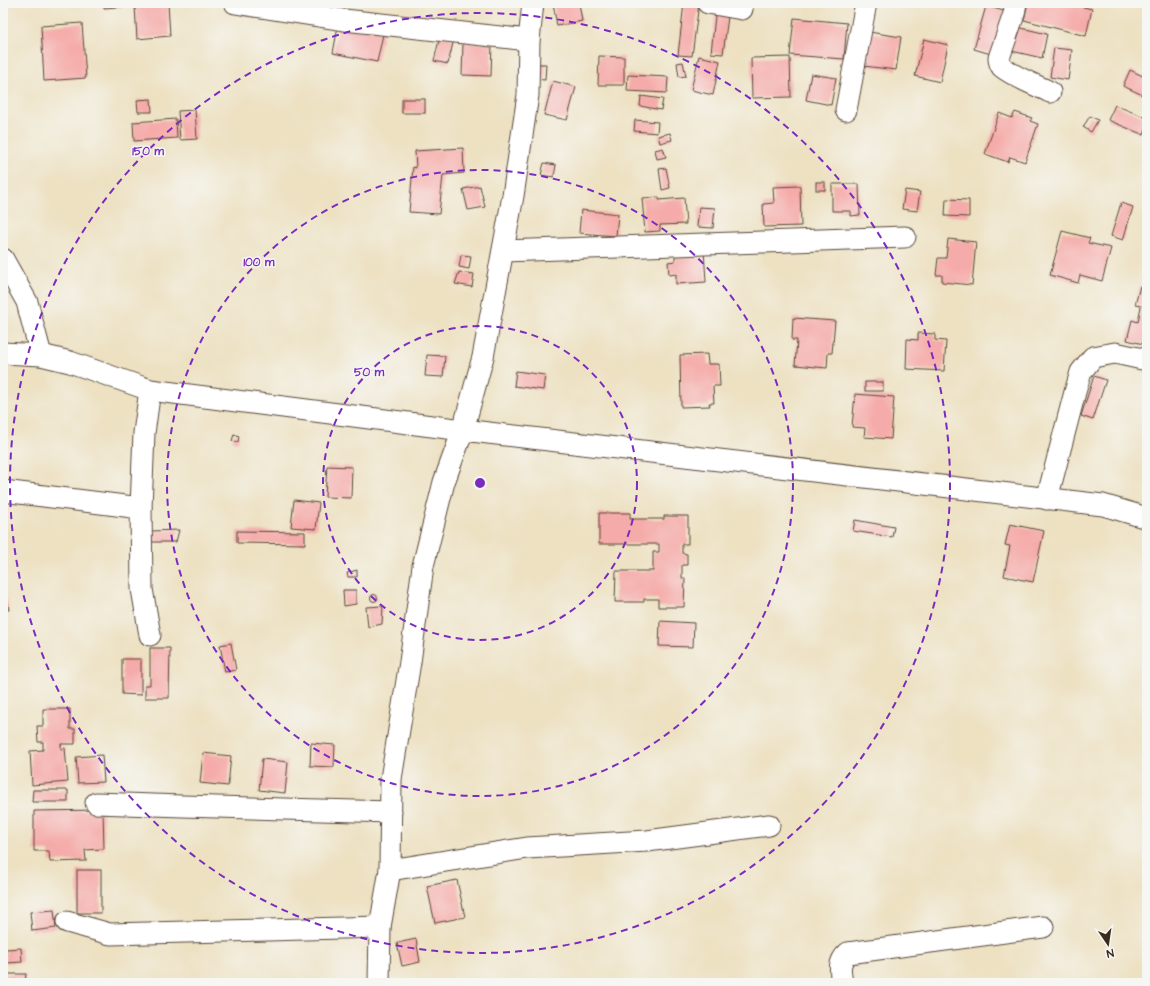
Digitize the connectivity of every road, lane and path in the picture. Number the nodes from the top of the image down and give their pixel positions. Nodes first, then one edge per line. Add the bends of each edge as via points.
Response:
1 (235, 3) edge
2 (533, 3) edge
3 (708, 3) edge
4 (866, 3) edge
5 (1016, 3) edge
6 (742, 8) dead end
7 (529, 40) junction
8 (1050, 92) dead end
9 (846, 110) dead end
10 (905, 236) dead end
11 (503, 252) junction
12 (3, 259) edge
13 (3, 353) edge
14 (41, 355) junction
15 (1147, 360) edge
16 (150, 390) junction
17 (463, 430) junction
18 (3, 491) edge
19 (1047, 499) junction
20 (141, 508) junction
21 (1147, 518) edge
22 (150, 635) dead end
23 (96, 803) dead end
24 (391, 812) junction
25 (769, 825) dead end
26 (390, 870) junction
27 (67, 922) dead end
28 (380, 927) junction
29 (1043, 927) dead end
30 (379, 983) edge
31 (842, 983) edge

1 - 7 street via 344,20
2 - 7 street
3 - 6 street
4 - 9 street
5 - 8 street via 999,58 1000,63 1002,67
7 - 11 street via 528,95
10 - 11 street
11 - 17 street via 483,357
12 - 14 street via 27,302
13 - 14 street
14 - 16 street via 70,362
15 - 19 street via 1115,353 1108,354 1093,357 1081,372
16 - 17 street
16 - 20 street via 144,433
17 - 19 street
17 - 24 street via 444,482 423,566 391,780
18 - 20 street
19 - 21 street via 1103,506
20 - 22 street via 142,589
23 - 24 street
24 - 26 street
25 - 26 street via 647,840 527,848
26 - 28 street
27 - 28 street via 110,934
28 - 30 street
29 - 31 street via 848,953 842,958 840,968

